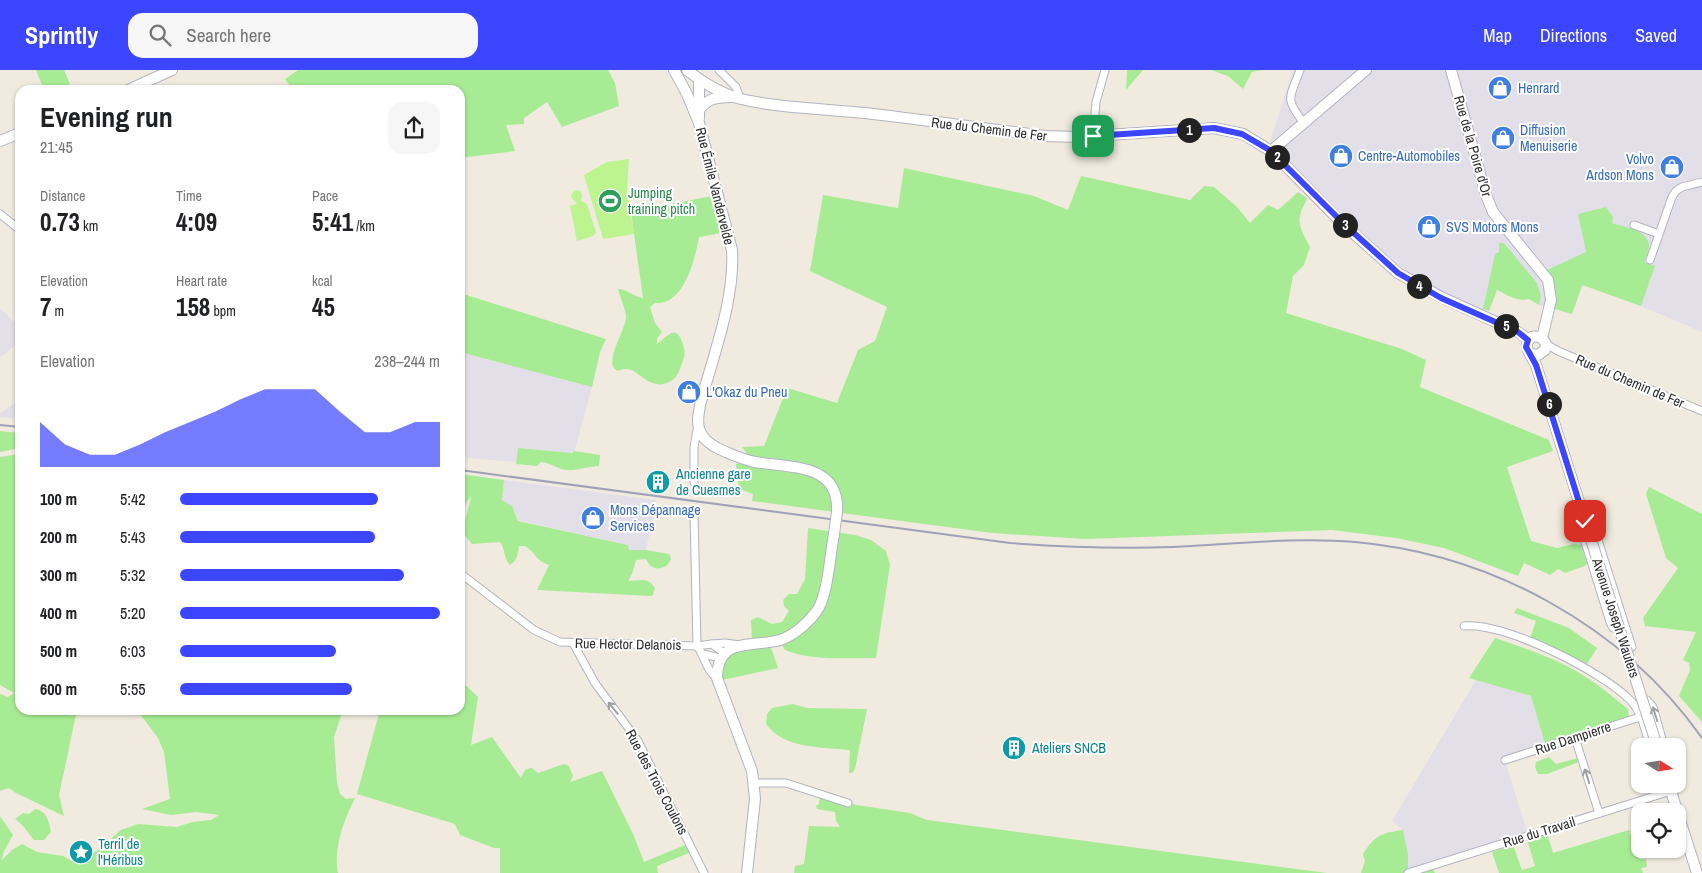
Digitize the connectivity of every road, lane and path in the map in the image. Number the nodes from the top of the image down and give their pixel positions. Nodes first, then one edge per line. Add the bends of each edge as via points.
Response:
1 (172, 70) edge
2 (674, 70) edge
3 (687, 70) edge
4 (719, 70) edge
5 (1105, 70) edge
6 (1300, 70) edge
7 (1366, 70) edge
8 (1451, 70) edge
9 (699, 79) junction
10 (139, 85) edge
11 (687, 94) junction
12 (737, 98) junction
13 (699, 110) junction
14 (1304, 122) junction
15 (699, 123) junction
16 (15, 135) edge
17 (1093, 136) junction
18 (0, 141) edge
19 (1271, 151) junction
20 (1702, 182) edge
21 (0, 214) edge
22 (1634, 225) dead end
23 (15, 226) edge
24 (1659, 234) junction
25 (1650, 260) dead end
26 (1538, 348) junction
27 (1702, 411) edge
28 (698, 423) junction
29 (694, 482) dead end
30 (694, 513) dead end
31 (1582, 513) junction
32 (465, 577) edge
33 (1464, 626) dead end
34 (1625, 626) junction
35 (573, 643) junction
36 (712, 644) junction
37 (740, 645) junction
38 (697, 646) junction
39 (1632, 647) dead end
40 (703, 654) junction
41 (722, 656) junction
42 (717, 678) junction
43 (1630, 700) junction
44 (1640, 717) junction
45 (1575, 738) junction
46 (1647, 738) edge
47 (1654, 738) edge
48 (1661, 738) edge
49 (1505, 760) dead end
50 (754, 783) junction
51 (1661, 793) edge
52 (848, 803) dead end
53 (1599, 814) junction
54 (1686, 839) edge
55 (1702, 871) edge
56 (704, 873) edge
57 (747, 873) edge
58 (1408, 873) edge
59 (1697, 873) edge

1 - 10 main road
2 - 11 main road, Rue Émile Vandervelde
3 - 9 main road, Rue du Chemin de Fer
4 - 12 street via 736,87
5 - 17 street via 1096,102
6 - 14 street via 1290,101
7 - 14 main road
8 - 26 main road, Rue de la Poire d'Or via 1493,212 1548,280 1551,300
9 - 11 main road via 690,86
9 - 12 main road, Rue du Chemin de Fer
9 - 13 main road
11 - 15 main road, Rue Émile Vandervelde
12 - 13 main road via 712,99
12 - 17 main road, Rue du Chemin de Fer via 1046,136
13 - 15 main road
14 - 19 main road
15 - 28 main road, Rue Émile Vandervelde via 729,236 732,264 728,299
16 - 18 main road
17 - 19 main road, Rue du Chemin de Fer via 1214,128 1242,134
19 - 26 main road, Rue du Chemin de Fer via 1398,273 1441,298 1518,332
20 - 24 street via 1676,191
21 - 23 street
22 - 24 street
24 - 25 street
26 - 27 street, Rue du Chemin de Fer via 1558,351
26 - 31 main road, Avenue Joseph Wauters
28 - 29 street, Rue Émile Vandervelde
28 - 37 main road, bridge via 701,434 720,450 753,462 821,475 830,482 838,499 824,592 817,612 791,635
30 - 38 street
31 - 34 street via 1590,515
31 - 34 street via 1580,526 1610,622 1615,628
31 - 47 main road, Avenue Joseph Wauters, bridge
32 - 35 street, Rue Hector Delanois via 534,630 560,642
33 - 43 street, Avenue Joseph Wauters via 1494,629 1547,649 1586,669
34 - 39 street
35 - 38 street, Rue Hector Delanois
56 -> 35 street, Rue des Trois Coulons via 638,741 595,683
36 - 37 street, Rue Hector Delanois
36 - 38 street, Rue Hector Delanois
36 - 41 street
37 - 41 main road
38 - 40 street
40 - 41 street
40 - 42 street
41 - 42 main road
42 - 50 main road
43 - 44 street, Avenue Joseph Wauters
48 -> 43 street, Avenue Joseph Wauters via 1650,703
44 - 45 street, Rue Dampierre
44 - 46 street, Avenue Joseph Wauters
45 - 49 street, Rue Dampierre
53 -> 45 street
50 - 52 street via 786,783
50 - 57 main road
51 - 53 street, Rue du Travail
53 - 58 street, Rue du Travail
54 - 59 main road
55 - 59 street

